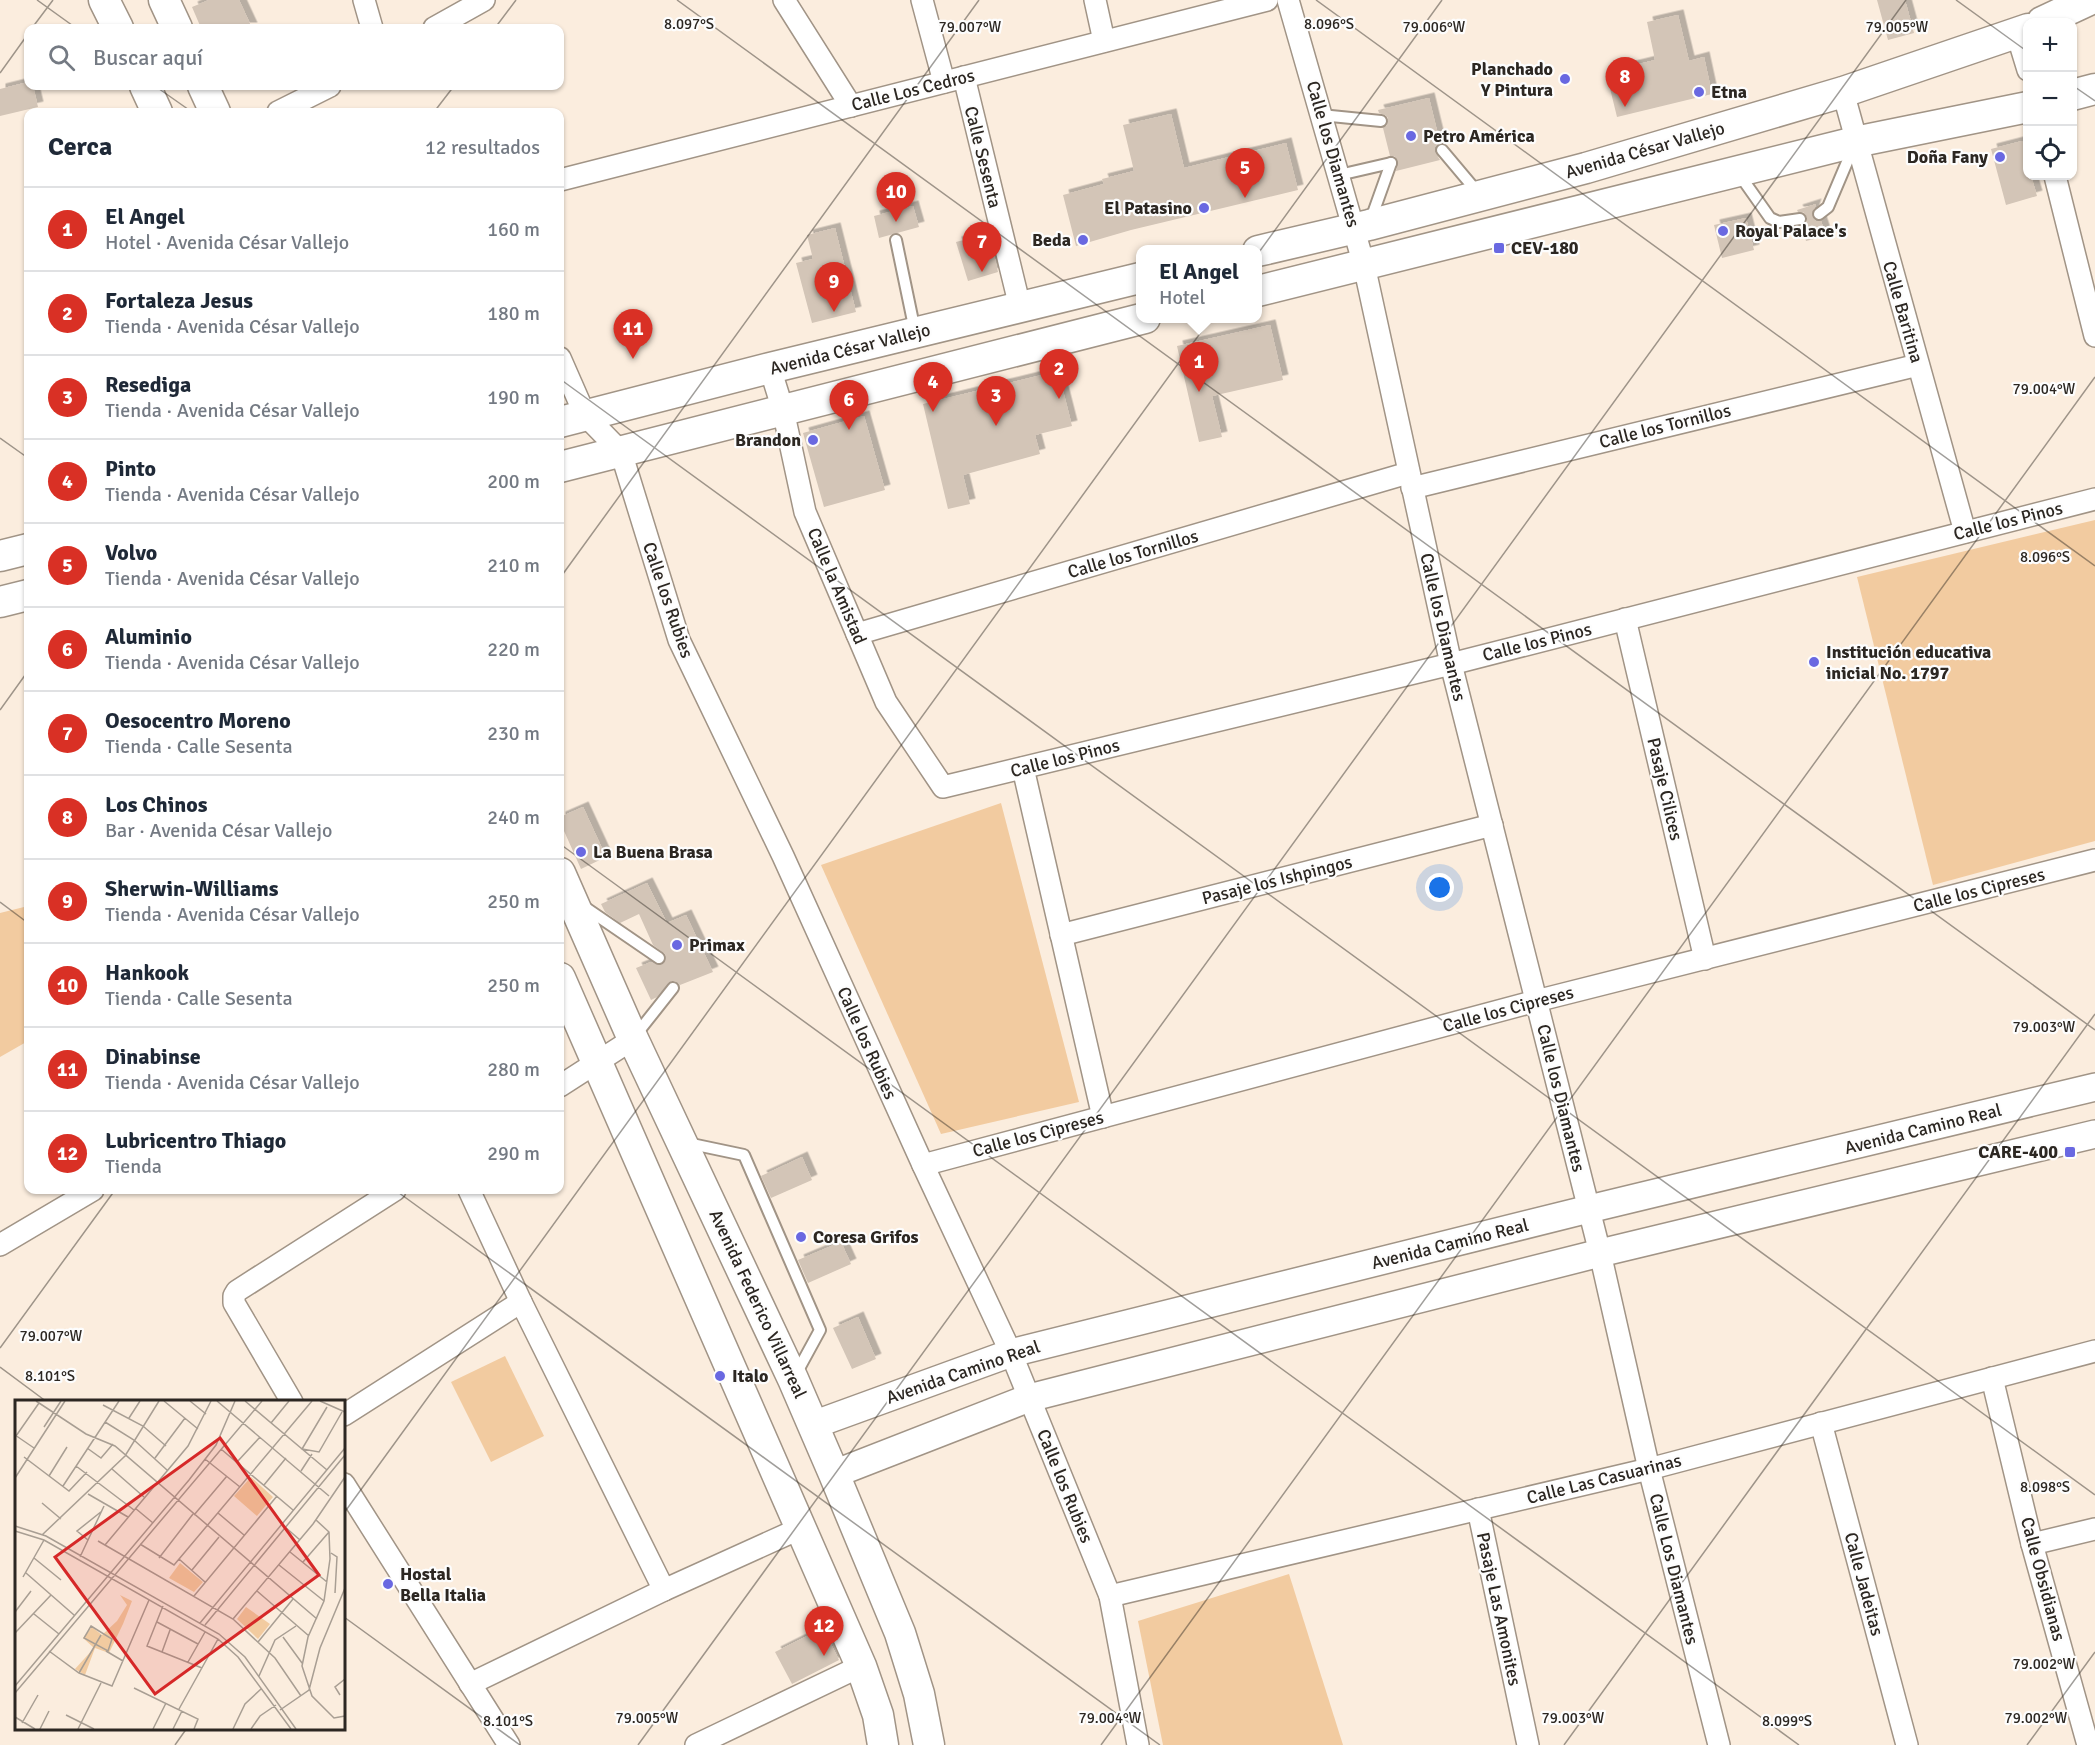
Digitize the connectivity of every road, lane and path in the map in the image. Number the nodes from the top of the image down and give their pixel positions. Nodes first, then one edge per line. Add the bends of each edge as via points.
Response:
1 (104, 0) edge
2 (164, 0) edge
3 (364, 0) edge
4 (484, 0) edge
5 (784, 0) edge
6 (922, 0) edge
7 (1095, 0) edge
8 (1267, 0) edge
9 (1288, 0) edge
10 (2089, 0) edge
11 (2052, 18) edge
12 (116, 24) edge
13 (175, 24) edge
14 (371, 24) edge
15 (441, 24) edge
16 (2023, 31) edge
17 (1104, 42) junction
18 (954, 80) junction
19 (2095, 89) edge
20 (147, 90) edge
21 (205, 90) edge
22 (322, 90) edge
23 (1843, 92) junction
24 (2077, 94) edge
25 (850, 106) junction
26 (156, 108) edge
27 (213, 108) edge
28 (286, 108) edge
29 (2023, 108) edge
30 (1321, 114) junction
31 (1381, 121) dead end
32 (1856, 142) junction
33 (1442, 150) dead end
34 (1737, 172) junction
35 (1339, 175) junction
36 (564, 179) edge
37 (2056, 180) edge
38 (1481, 196) junction
39 (1819, 214) dead end
40 (1800, 219) dead end
41 (1362, 227) junction
42 (896, 240) dead end
43 (1262, 250) edge
44 (1364, 265) junction
45 (1136, 279) edge
46 (1262, 290) edge
47 (1086, 291) junction
48 (1020, 307) junction
49 (2092, 310) edge
50 (1136, 320) edge
51 (1095, 331) junction
52 (915, 333) junction
53 (2095, 336) edge
54 (1918, 365) junction
55 (770, 368) junction
56 (925, 375) junction
57 (564, 378) edge
58 (783, 410) junction
59 (572, 419) edge
60 (621, 452) junction
61 (564, 466) edge
62 (1410, 481) junction
63 (2095, 499) edge
64 (1965, 532) junction
65 (24, 550) edge
66 (0, 556) edge
67 (24, 596) edge
68 (0, 602) edge
69 (1625, 619) junction
70 (857, 634) junction
71 (1451, 664) junction
72 (1023, 768) junction
73 (943, 788) joint
74 (1492, 825) junction
75 (2095, 860) edge
76 (564, 893) edge
77 (564, 894) edge
78 (1061, 934) junction
79 (659, 958) dead end
80 (1705, 958) junction
81 (564, 987) edge
82 (673, 988) dead end
83 (1536, 1001) junction
84 (633, 1039) junction
85 (596, 1063) junction
86 (564, 1083) edge
87 (2095, 1087) edge
88 (1103, 1117) junction
89 (2095, 1134) edge
90 (683, 1143) junction
91 (923, 1165) junction
92 (86, 1194) edge
93 (389, 1194) edge
94 (471, 1194) edge
95 (1589, 1209) junction
96 (0, 1245) edge
97 (1600, 1253) junction
98 (521, 1302) junction
99 (2095, 1351) edge
100 (1011, 1353) junction
101 (1992, 1378) junction
102 (793, 1379) junction
103 (1029, 1398) junction
104 (291, 1400) edge
105 (345, 1414) edge
106 (1821, 1423) junction
107 (813, 1425) junction
108 (1649, 1468) junction
109 (834, 1474) junction
110 (345, 1486) edge
111 (1478, 1509) junction
112 (801, 1528) junction
113 (2095, 1529) edge
114 (2032, 1544) junction
115 (664, 1590) junction
116 (1110, 1596) junction
117 (861, 1666) junction
118 (470, 1684) junction
119 (509, 1745) edge
120 (696, 1745) edge
121 (883, 1745) edge
122 (929, 1745) edge
123 (1138, 1745) edge
124 (1528, 1745) edge
125 (1719, 1745) edge
126 (1907, 1745) edge
127 (2088, 1745) edge

1 - 12 main road
2 - 13 main road
3 - 14 street
4 - 15 street
5 - 25 street
6 - 18 street, Calle Sesenta
7 - 17 street
8 - 17 street, Calle Los Cedros
9 - 30 street, Calle los Diamantes
10 - 11 main road, Avenida César Vallejo
16 - 23 main road, Avenida César Vallejo
17 - 18 street, Calle Los Cedros
18 - 25 street, Calle Los Cedros
18 - 48 street, Calle Sesenta
19 - 24 main road
20 - 26 main road
21 - 27 main road
22 - 28 street
23 - 32 street, Calle Baritina
23 - 38 main road, Avenida César Vallejo
25 - 36 street, Calle Los Cedros
29 - 32 main road
30 - 31 lane
30 - 35 street, Calle los Diamantes
32 - 34 main road
32 - 39 lane via 1828,207
32 - 54 street, Calle Baritina
33 - 38 lane
34 - 40 lane via 1770,218 1779,222
34 - 44 main road
35 - 41 street, Calle los Diamantes
35 - 41 lane via 1391,163
37 - 49 street
38 - 41 main road, Avenida César Vallejo
41 - 43 main road, Avenida César Vallejo
41 - 44 street, Calle los Diamantes
42 - 52 lane
44 - 46 main road
44 - 62 street, Calle los Diamantes
45 - 47 main road, Avenida César Vallejo
47 - 48 main road, Avenida César Vallejo
47 - 51 main road
48 - 52 main road, Avenida César Vallejo
49 - 53 street
50 - 51 main road
51 - 56 main road
52 - 55 main road, Avenida César Vallejo
52 - 56 main road
54 - 62 street, Calle los Tornillos
54 - 64 street, Calle Baritina
55 - 58 street, Calle la Amistad
55 - 59 main road, Avenida César Vallejo
56 - 58 main road
57 - 59 street, Calle los Rubies
58 - 60 main road
58 - 70 street, Calle la Amistad via 805,512
59 - 60 street, Calle los Rubies
60 - 61 main road
60 - 91 street, Calle los Rubies via 678,640 783,856
62 - 70 street, Calle los Tornillos
62 - 71 street, Calle los Diamantes
63 - 64 street, Calle los Pinos
64 - 69 street, Calle los Pinos
65 - 66 main road
67 - 68 main road
69 - 71 street, Calle los Pinos
69 - 80 street, Pasaje Cilices
70 - 73 street, Calle la Amistad via 886,702
71 - 72 street, Calle los Pinos
71 - 74 street, Calle los Diamantes
72 - 73 street, Calle los Pinos
72 - 78 street
74 - 78 street, Pasaje los Ishpingos
74 - 83 street, Calle los Diamantes
75 - 80 street, Calle los Cipreses
76 - 79 lane
77 - 84 main road, Avenida Federico Villarreal
78 - 88 street
80 - 83 street, Calle los Cipreses
81 - 85 main road
82 - 84 lane
83 - 88 street, Calle los Cipreses
83 - 95 street, Calle los Diamantes
84 - 85 street
84 - 90 main road, Avenida Federico Villarreal
85 - 86 street
85 - 112 main road
87 - 95 street, Avenida Camino Real
88 - 91 street, Calle los Cipreses
89 - 97 street
90 - 102 main road, Avenida Federico Villarreal
90 - 102 lane via 744,1155 820,1330
91 - 100 street, Calle los Rubies
92 - 96 street
93 - 104 street via 234,1296 234,1303
94 - 98 street
95 - 97 street, Calle los Diamantes
95 - 100 street, Avenida Camino Real
97 - 103 street
97 - 108 street, Calle Los Diamantes
98 - 105 street
98 - 115 street
99 - 101 street, Calle Las Casuarinas
100 - 103 street, Calle los Rubies
100 - 107 street, Avenida Camino Real
101 - 106 street, Calle Las Casuarinas
101 - 114 street, Calle Obsidianas
102 - 107 main road, Avenida Federico Villarreal
103 - 109 street
103 - 116 street, Calle los Rubies
106 - 108 street, Calle Las Casuarinas
106 - 126 street, Calle Jadeitas
107 - 109 main road, Avenida Federico Villarreal
108 - 111 street, Calle Las Casuarinas
108 - 125 street, Calle Los Diamantes
109 - 122 main road, Avenida Federico Villarreal via 900,1633 919,1694
110 - 118 street
111 - 116 street, Calle Las Casuarinas
111 - 124 street, Pasaje Las Amonites
112 - 115 street
112 - 117 main road
113 - 114 street
114 - 127 street, Calle Obsidianas
115 - 118 street
116 - 123 street, Calle los Rubies
117 - 120 street
117 - 121 main road via 878,1715
118 - 119 street

